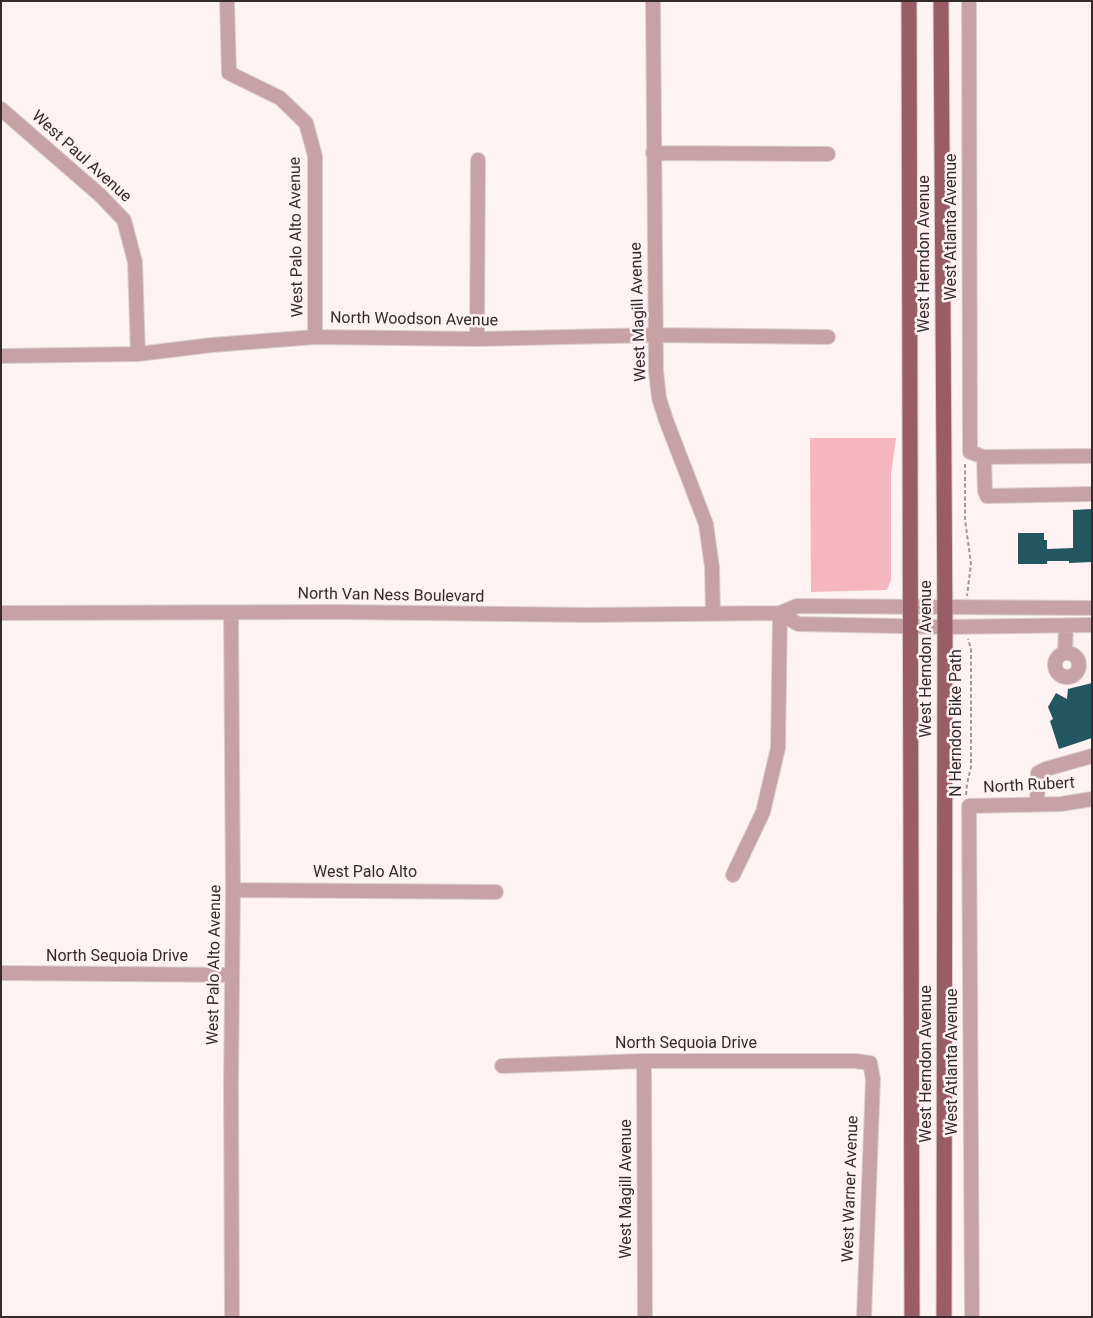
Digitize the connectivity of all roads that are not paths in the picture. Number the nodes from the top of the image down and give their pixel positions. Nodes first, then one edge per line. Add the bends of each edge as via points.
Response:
1 (227, 1) edge
2 (653, 1) edge
3 (909, 1) edge
4 (941, 1) edge
5 (969, 1) edge
6 (1, 109) edge
7 (653, 153) junction
8 (828, 154) dead end
9 (478, 160) dead end
10 (655, 335) junction
11 (828, 336) dead end
12 (315, 337) junction
13 (477, 340) junction
14 (138, 354) junction
15 (1, 356) edge
16 (1092, 456) edge
17 (984, 457) junction
18 (1092, 494) edge
19 (911, 606) junction
20 (944, 608) junction
21 (1092, 608) edge
22 (1, 613) edge
23 (780, 613) junction
24 (231, 614) junction
25 (713, 614) junction
26 (1092, 625) edge
27 (912, 626) junction
28 (1066, 626) junction
29 (945, 627) junction
30 (1065, 652) junction
31 (1086, 663) edge
32 (1092, 756) edge
33 (1092, 799) edge
34 (1037, 804) junction
35 (969, 806) joint
36 (733, 874) dead end
37 (233, 890) junction
38 (496, 892) dead end
39 (1, 973) edge
40 (232, 975) junction
41 (644, 1061) junction
42 (870, 1063) joint
43 (502, 1066) dead end
44 (232, 1317) edge
45 (645, 1317) edge
46 (864, 1317) edge
47 (912, 1317) edge
48 (944, 1317) edge
49 (972, 1317) edge

1 - 12 street, West Palo Alto Avenue via 229,73 280,98 306,123 315,156
2 - 7 street, West Magill Avenue
3 - 19 main road, West Herndon Avenue
4 - 20 main road, West Herndon Avenue
5 - 17 street, West Atlanta Avenue via 967,456
6 - 14 street, West Paul Avenue via 100,194 124,220 135,262
7 - 8 street
7 - 10 street, West Magill Avenue
9 - 13 street
10 - 11 street, North Woodson Avenue
10 - 13 street, North Woodson Avenue
10 - 25 street, West Magill Avenue via 659,398 709,538
12 - 13 street, North Woodson Avenue
12 - 14 street, North Woodson Avenue
14 - 15 street, North Woodson Avenue
16 - 17 street
17 - 18 street via 984,491 987,496
19 - 20 street, North Van Ness Boulevard
19 - 23 street, North Van Ness Boulevard via 798,606
19 - 27 main road, West Herndon Avenue
20 - 21 street, North Van Ness Boulevard
20 - 29 main road, West Herndon Avenue
22 - 24 street, North Van Ness Boulevard
23 - 25 street, North Van Ness Boulevard
23 - 27 street, North Van Ness Boulevard via 798,624
23 - 36 street via 778,748 763,812
24 - 25 street, North Van Ness Boulevard
24 - 37 street, West Palo Alto Avenue
26 - 28 street, North Van Ness Boulevard
27 - 29 street, North Van Ness Boulevard
27 - 47 main road, West Herndon Avenue
28 - 29 street, North Van Ness Boulevard
28 - 30 street
29 - 48 main road, West Herndon Avenue
30 - 31 street
30 - 31 street via 1056,659 1055,667 1059,674 1071,676
32 - 34 street via 1038,773
33 - 34 street, North Rubert
34 - 35 street, North Rubert
35 - 49 street, West Atlanta Avenue
37 - 38 street, West Palo Alto
37 - 40 street, West Palo Alto Avenue
39 - 40 street, North Sequoia Drive
40 - 44 street, West Palo Alto Avenue
41 - 42 street, North Sequoia Drive
41 - 43 street, North Sequoia Drive
41 - 45 street, West Magill Avenue
42 - 46 street, West Warner Avenue via 873,1079

